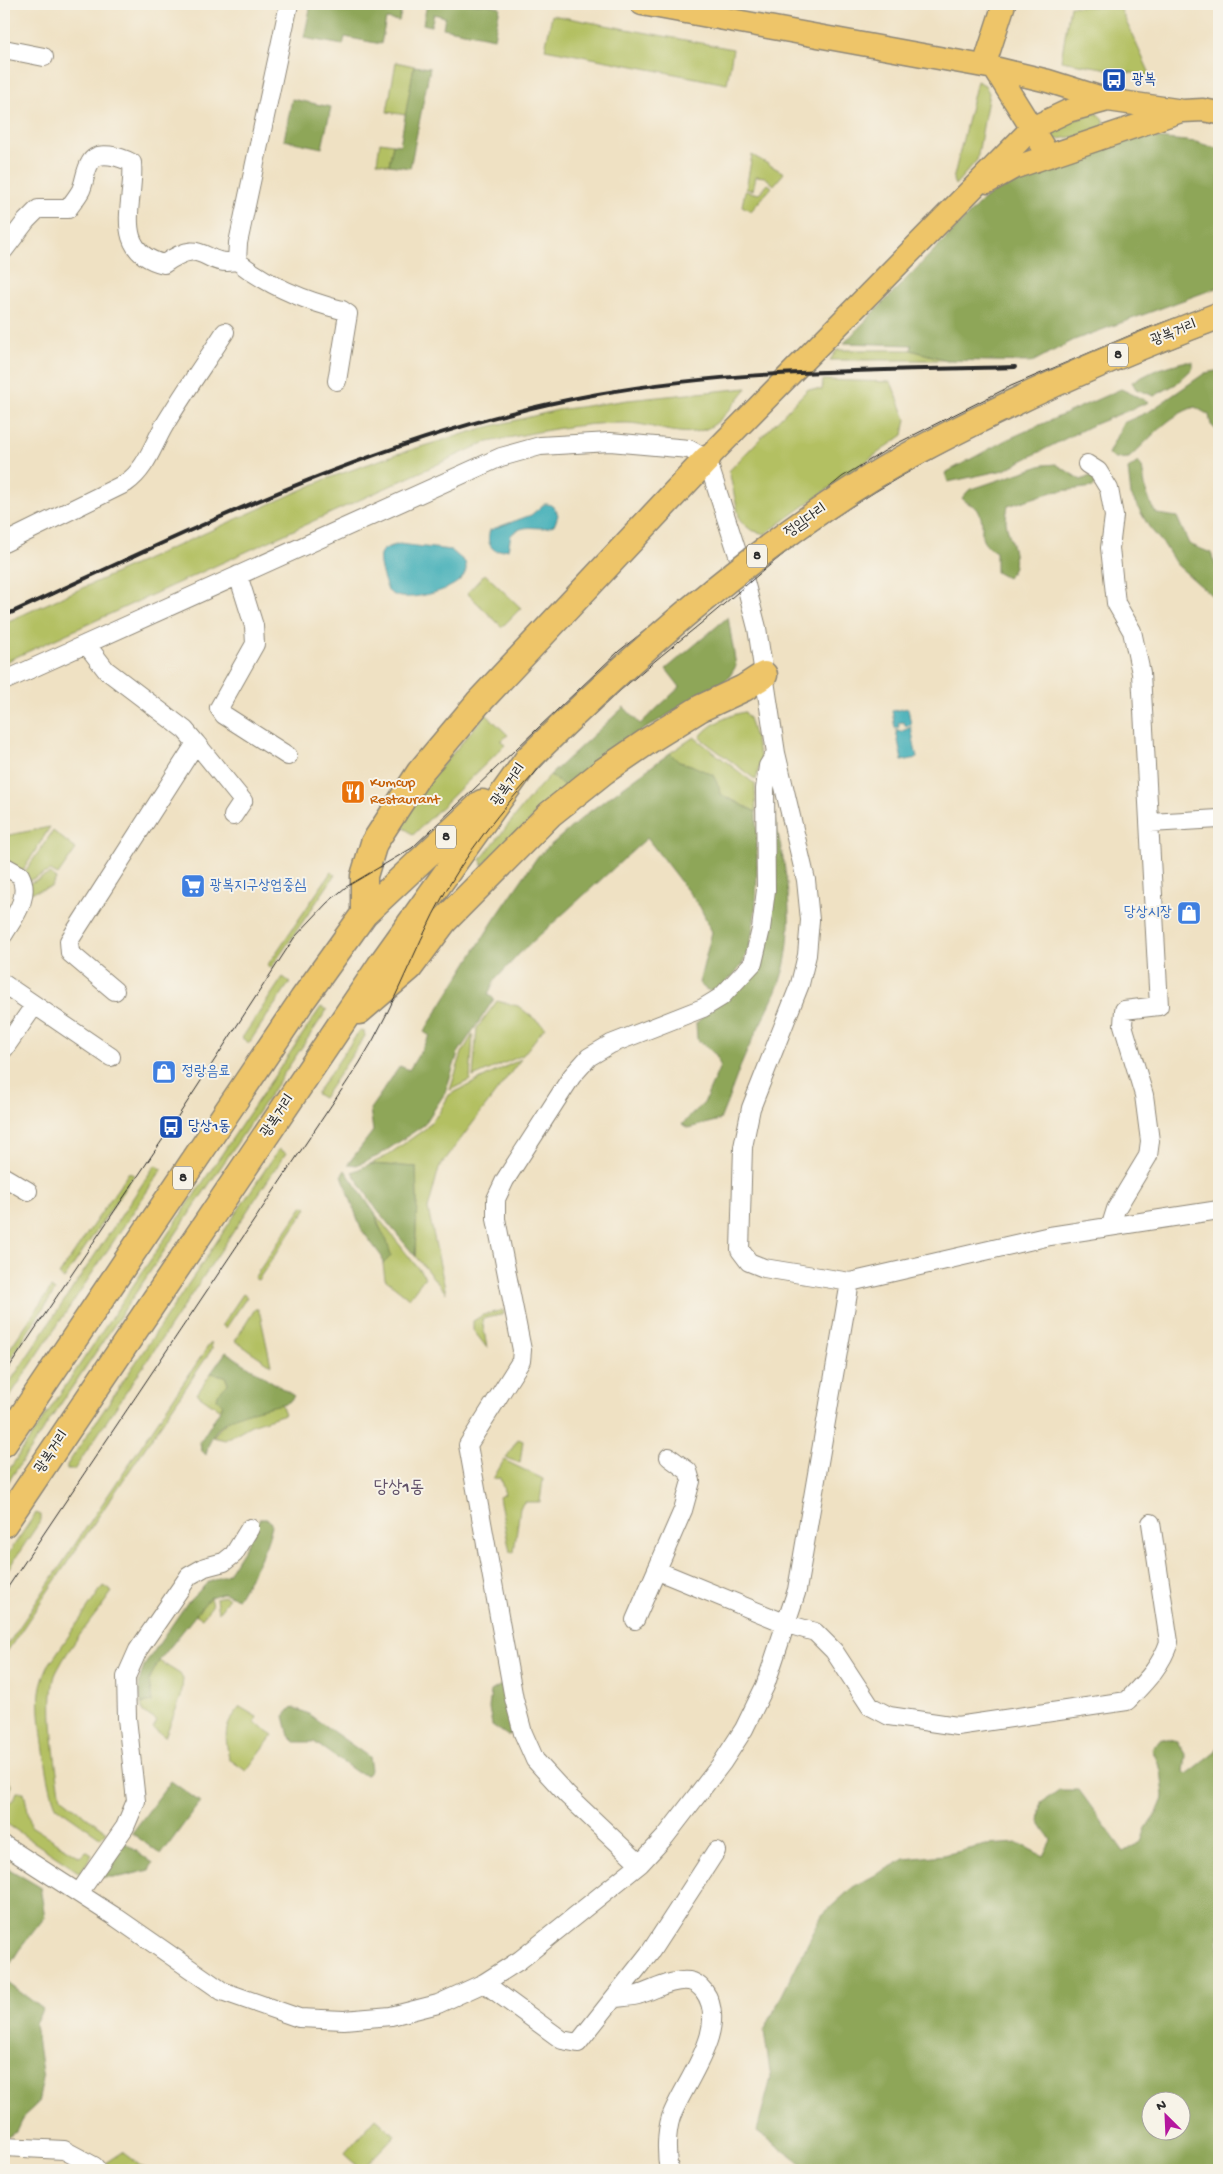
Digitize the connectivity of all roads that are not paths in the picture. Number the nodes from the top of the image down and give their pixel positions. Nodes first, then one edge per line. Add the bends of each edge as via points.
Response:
1 (289, 4) edge
2 (642, 4) edge
3 (1004, 4) edge
4 (4, 49) edge
5 (44, 57) dead end
6 (989, 67) junction
7 (1108, 100) junction
8 (1202, 111) edge
9 (1219, 127) edge
10 (1032, 128) junction
11 (1125, 129) junction
12 (1050, 156) junction
13 (969, 192) junction
14 (4, 250) edge
15 (238, 261) junction
16 (1219, 316) edge
17 (225, 332) dead end
18 (338, 381) dead end
19 (1020, 399) joint
20 (706, 459) junction
21 (1087, 464) dead end
22 (4, 543) edge
23 (238, 575) junction
24 (86, 644) junction
25 (764, 675) junction
26 (4, 680) edge
27 (196, 744) junction
28 (776, 752) junction
29 (288, 756) dead end
30 (528, 759) junction
31 (233, 816) dead end
32 (1219, 819) edge
33 (1150, 823) junction
34 (4, 866) edge
35 (364, 914) junction
36 (4, 934) edge
37 (4, 984) edge
38 (115, 991) dead end
39 (34, 1006) junction
40 (340, 1024) junction
41 (4, 1049) edge
42 (111, 1057) dead end
43 (4, 1177) edge
44 (28, 1192) dead end
45 (1219, 1210) edge
46 (1111, 1225) junction
47 (850, 1282) junction
48 (4, 1444) edge
49 (668, 1457) dead end
50 (1151, 1522) dead end
51 (4, 1524) edge
52 (250, 1528) dead end
53 (658, 1572) junction
54 (635, 1620) dead end
55 (787, 1624) junction
56 (4, 1845) edge
57 (716, 1851) dead end
58 (640, 1864) junction
59 (80, 1893) junction
60 (484, 1983) junction
61 (615, 1998) junction
62 (4, 2147) edge
63 (98, 2170) edge
64 (669, 2170) edge

1 - 15 street via 238,242
2 - 6 main road
3 - 6 main road
4 - 5 street
6 - 7 main road
6 - 10 main road
7 - 8 main road
7 - 10 main road via 1068,111
7 - 11 main road
8 - 9 main road
8 - 11 main road
10 - 12 main road
10 - 13 main road
11 - 12 main road
12 - 13 main road via 1013,168
13 - 20 main road
14 - 15 street via 38,209 68,209 81,190 89,164 94,158 104,155 132,163 128,224 130,235 146,256 164,264 185,251 195,250 221,262
15 - 18 street via 250,272 348,314
16 - 19 highway, 광복거리 / 8, bridge
17 - 22 street via 136,476
19 - 30 highway, 정임다리 / 8, bridge via 876,474 791,531 629,662
20 - 23 street via 689,449 654,445 586,442 540,446 501,457 463,473
20 - 25 street via 743,575 757,628
20 - 35 highway via 478,703 420,772 374,843 364,876
21 - 33 street via 1104,478 1111,500 1113,532 1110,548 1116,603 1132,631 1141,673
23 - 24 street
23 - 29 street via 254,626 255,644 219,708
24 - 26 street
24 - 27 street via 106,670 184,730
25 - 28 street
25 - 40 highway via 701,708 652,739 604,771 550,814 470,893 409,968
27 - 31 street via 243,802
27 - 38 street via 69,941 70,953
28 - 47 street via 806,880 810,920 808,955 800,984 751,1108 743,1147 740,1250 749,1262 764,1268
28 - 58 street via 768,766 765,789 766,890 753,964 721,997 703,1008 611,1044 589,1057 572,1076 496,1199 496,1219 522,1350 521,1361 468,1445 514,1699 523,1733 535,1760
30 - 35 highway, 광복거리 / 8
30 - 40 highway, 광복거리 / 8
32 - 33 street
33 - 46 street via 1159,1006 1124,1010 1122,1025 1144,1095 1150,1141 1148,1156 1116,1209
34 - 36 street via 20,875 24,890 21,903
35 - 48 highway, 광복거리 / 8 via 303,999
37 - 39 street
39 - 41 street
39 - 42 street
40 - 51 highway, 광복거리 / 8
43 - 44 street
45 - 46 street
46 - 47 street via 972,1252
47 - 55 street via 797,1590
49 - 53 street via 688,1471 691,1481
50 - 55 street via 1169,1642 1163,1659 1127,1701 957,1726 889,1716 870,1706 834,1651 815,1632
52 - 59 street via 234,1554 224,1562 189,1576 138,1650 126,1677 136,1801 125,1827
53 - 54 street
53 - 55 street
55 - 58 street via 765,1686 744,1729 695,1799
56 - 59 street
57 - 61 street via 651,1951
58 - 60 street via 520,1960
59 - 60 street via 222,1991 299,2018 344,2020 391,2016 438,2004
60 - 61 street via 562,2040 578,2043
61 - 64 street via 690,1981 699,1984 707,1996 712,2012 712,2030 671,2118 667,2142
62 - 63 street via 64,2150

